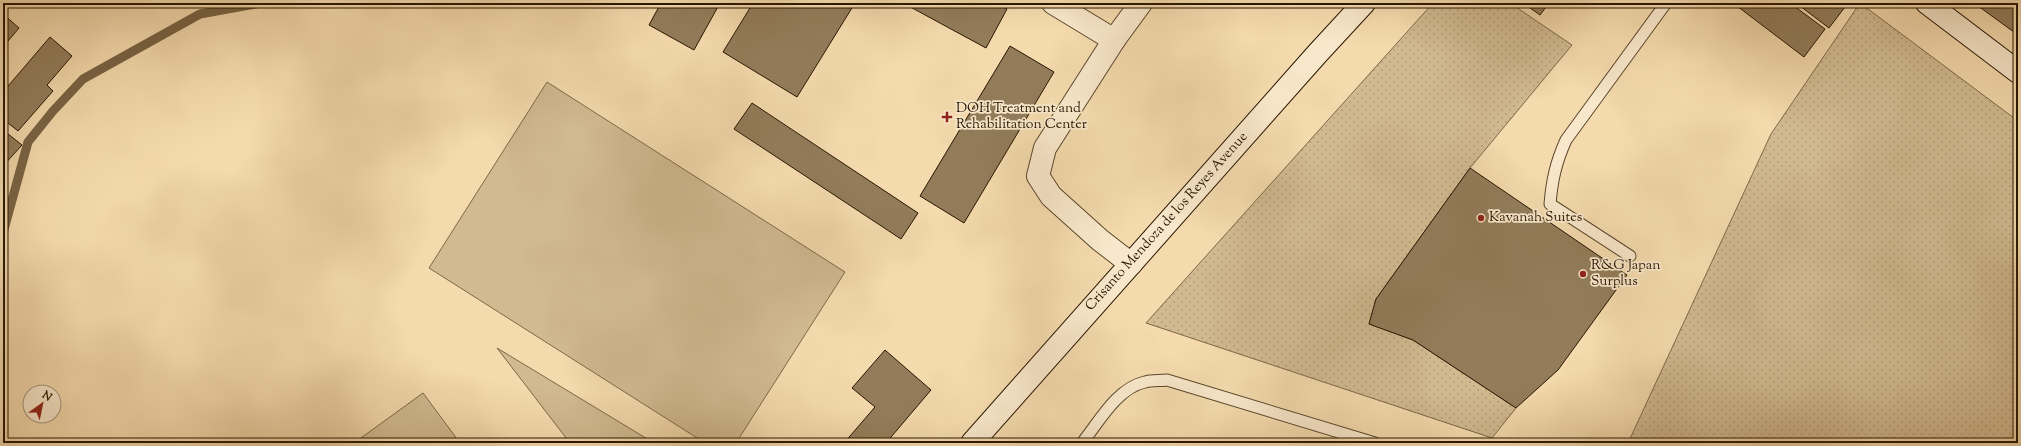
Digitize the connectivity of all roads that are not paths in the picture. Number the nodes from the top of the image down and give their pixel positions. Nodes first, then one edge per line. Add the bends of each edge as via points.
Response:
1 (1053, 3) edge
2 (1141, 3) edge
3 (1364, 3) edge
4 (1666, 3) edge
5 (1927, 3) edge
6 (1114, 40) junction
7 (2018, 72) edge
8 (1630, 256) dead end
9 (1131, 264) junction
10 (1348, 434) junction
11 (972, 443) edge
12 (1082, 443) edge
13 (1362, 443) edge
14 (1375, 443) edge

1 - 6 main road
2 - 6 main road
3 - 9 main road, Crisanto Mendoza de los Reyes Avenue
4 - 8 lane via 1566,140 1557,159 1552,180 1550,204
5 - 7 main road
6 - 9 main road via 1046,148 1038,176 1051,196
9 - 11 main road, Crisanto Mendoza de los Reyes Avenue
10 - 12 lane via 1167,380 1145,382 1126,390
10 - 13 lane
10 - 14 lane

